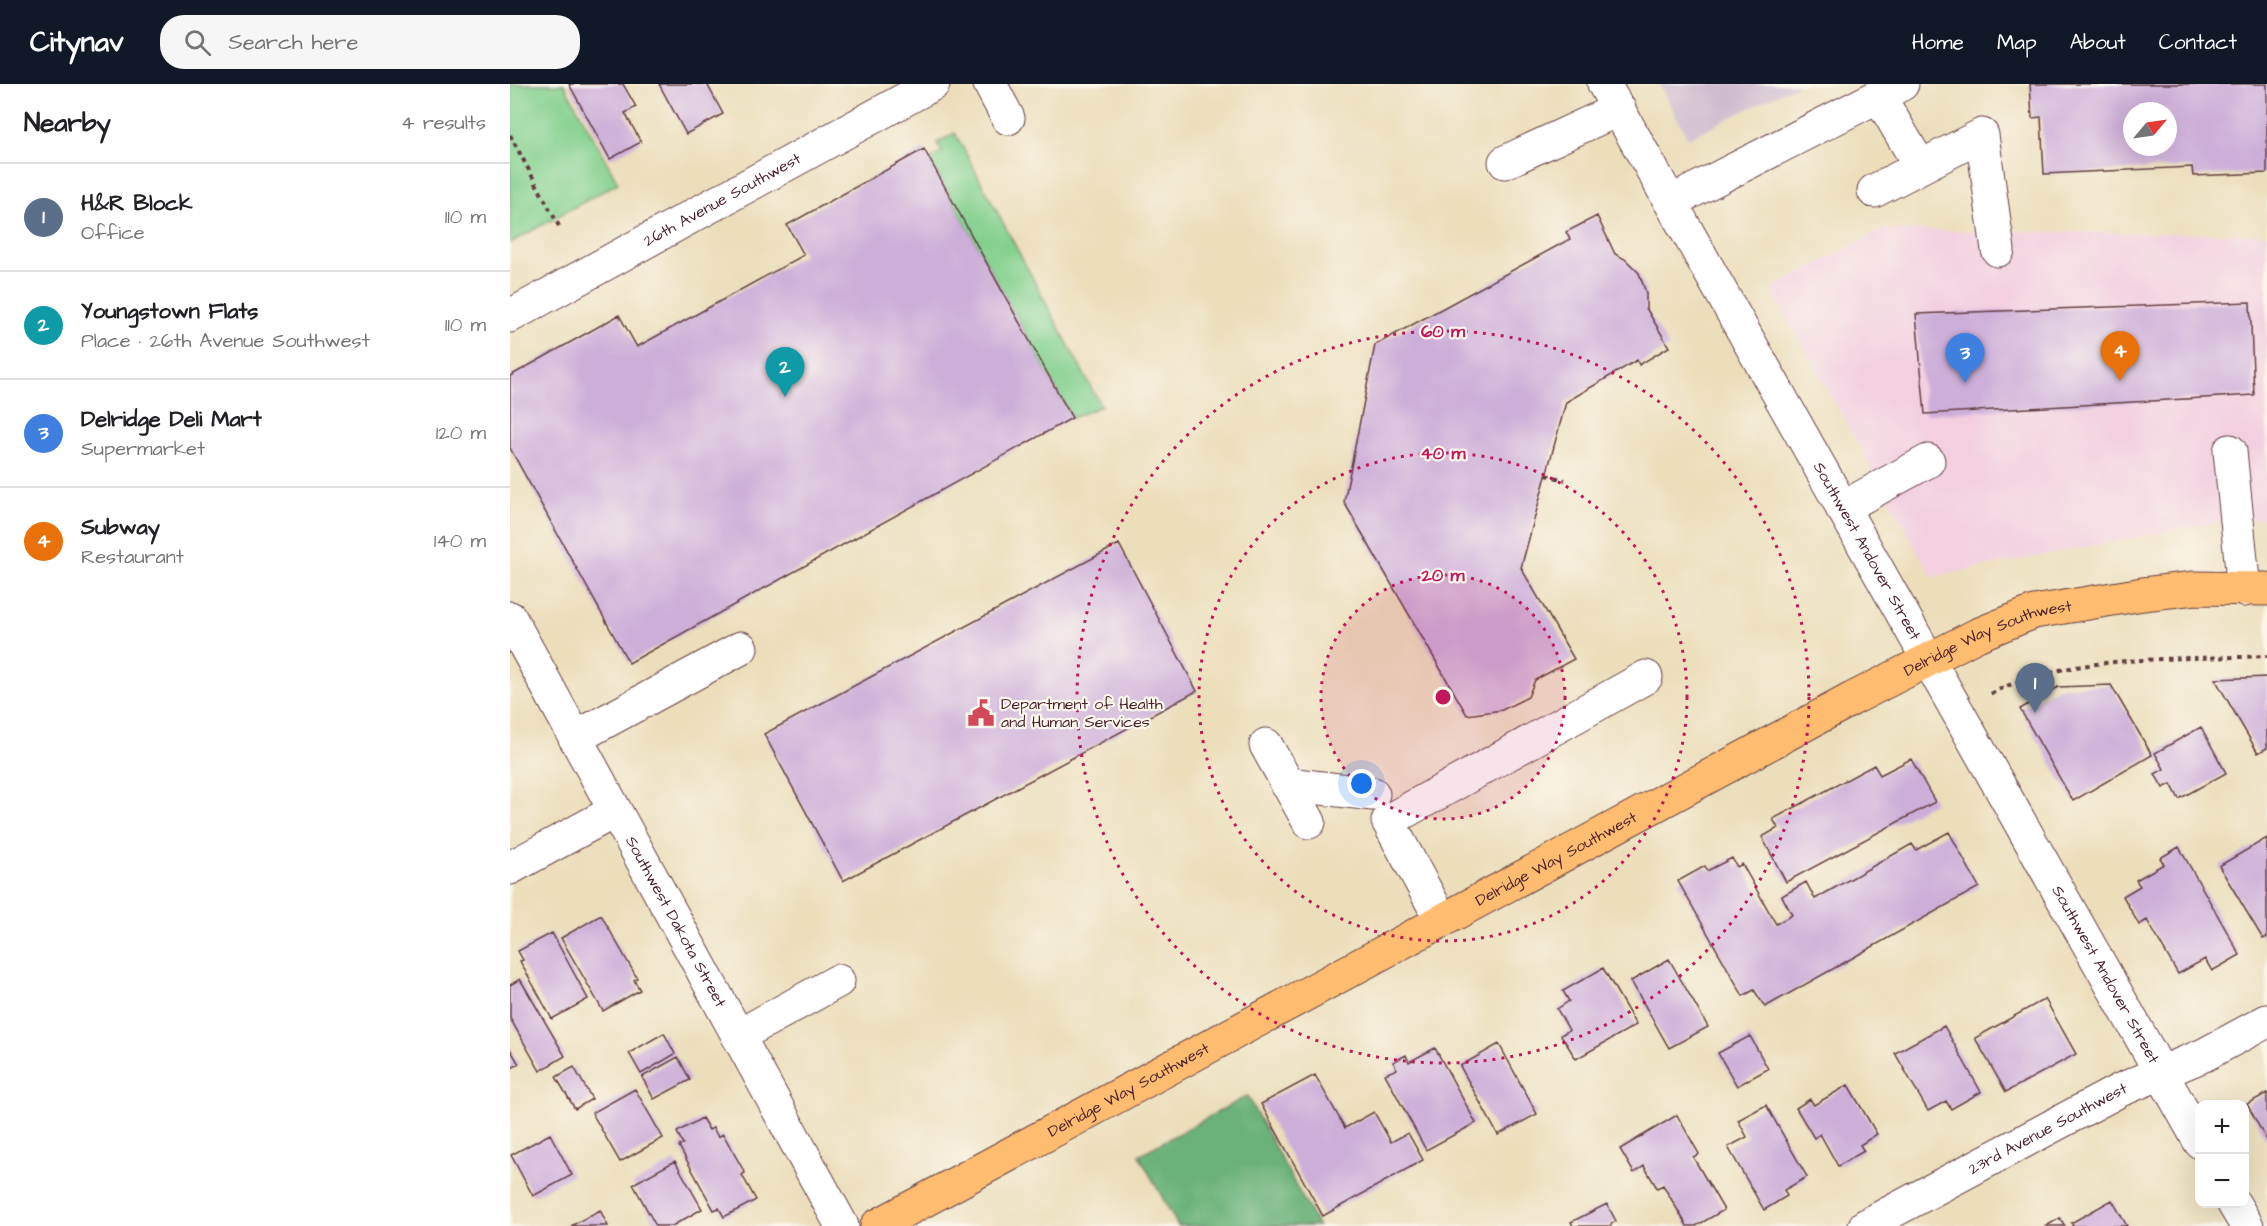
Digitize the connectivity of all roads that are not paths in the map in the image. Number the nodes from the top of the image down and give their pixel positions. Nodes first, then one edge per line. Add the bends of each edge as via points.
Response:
1 (933, 84) edge
2 (990, 84) edge
3 (1890, 90) edge
4 (1612, 97) edge
5 (1008, 118) dead end
6 (1505, 162) dead end
7 (1920, 166) junction
8 (1874, 192) dead end
9 (1671, 202) junction
10 (1998, 250) dead end
11 (510, 316) edge
12 (2230, 451) dead end
13 (1928, 461) dead end
14 (1842, 508) junction
15 (2256, 590) edge
16 (510, 618) edge
17 (741, 648) dead end
18 (1929, 659) junction
19 (1646, 677) dead end
20 (576, 738) junction
21 (1266, 745) dead end
22 (1287, 784) junction
23 (1373, 794) dead end
24 (615, 811) junction
25 (1308, 822) dead end
26 (510, 868) edge
27 (1442, 921) junction
28 (837, 981) dead end
29 (2267, 1021) edge
30 (738, 1036) junction
31 (2160, 1073) junction
32 (2195, 1135) edge
33 (2237, 1208) edge
34 (842, 1226) edge
35 (877, 1226) edge
36 (1865, 1226) edge
37 (2247, 1226) edge

1 - 11 street, 26th Avenue Southwest
2 - 5 street
3 - 7 street
3 - 9 street
4 - 6 street
4 - 9 street, Southwest Andover Street
7 - 8 street
7 - 10 street via 1982,135
9 - 14 street, Southwest Andover Street
12 - 15 street
13 - 14 street
14 - 18 street, Southwest Andover Street
15 - 18 main road, Delridge Way Southwest via 2195,588 2034,612
16 - 20 street, Southwest Dakota Street
17 - 20 street
18 - 27 main road, Delridge Way Southwest
18 - 31 street, Southwest Andover Street
19 - 27 street via 1388,821
20 - 24 street, Southwest Dakota Street
21 - 22 street
22 - 23 street
22 - 25 street
24 - 26 street
24 - 30 street, Southwest Dakota Street
27 - 35 main road, Delridge Way Southwest
28 - 30 street
29 - 31 street, 23rd Avenue Southwest
30 - 34 street, Southwest Dakota Street
31 - 32 street, Southwest Andover Street
31 - 36 street, 23rd Avenue Southwest via 2120,1090
33 - 37 street

